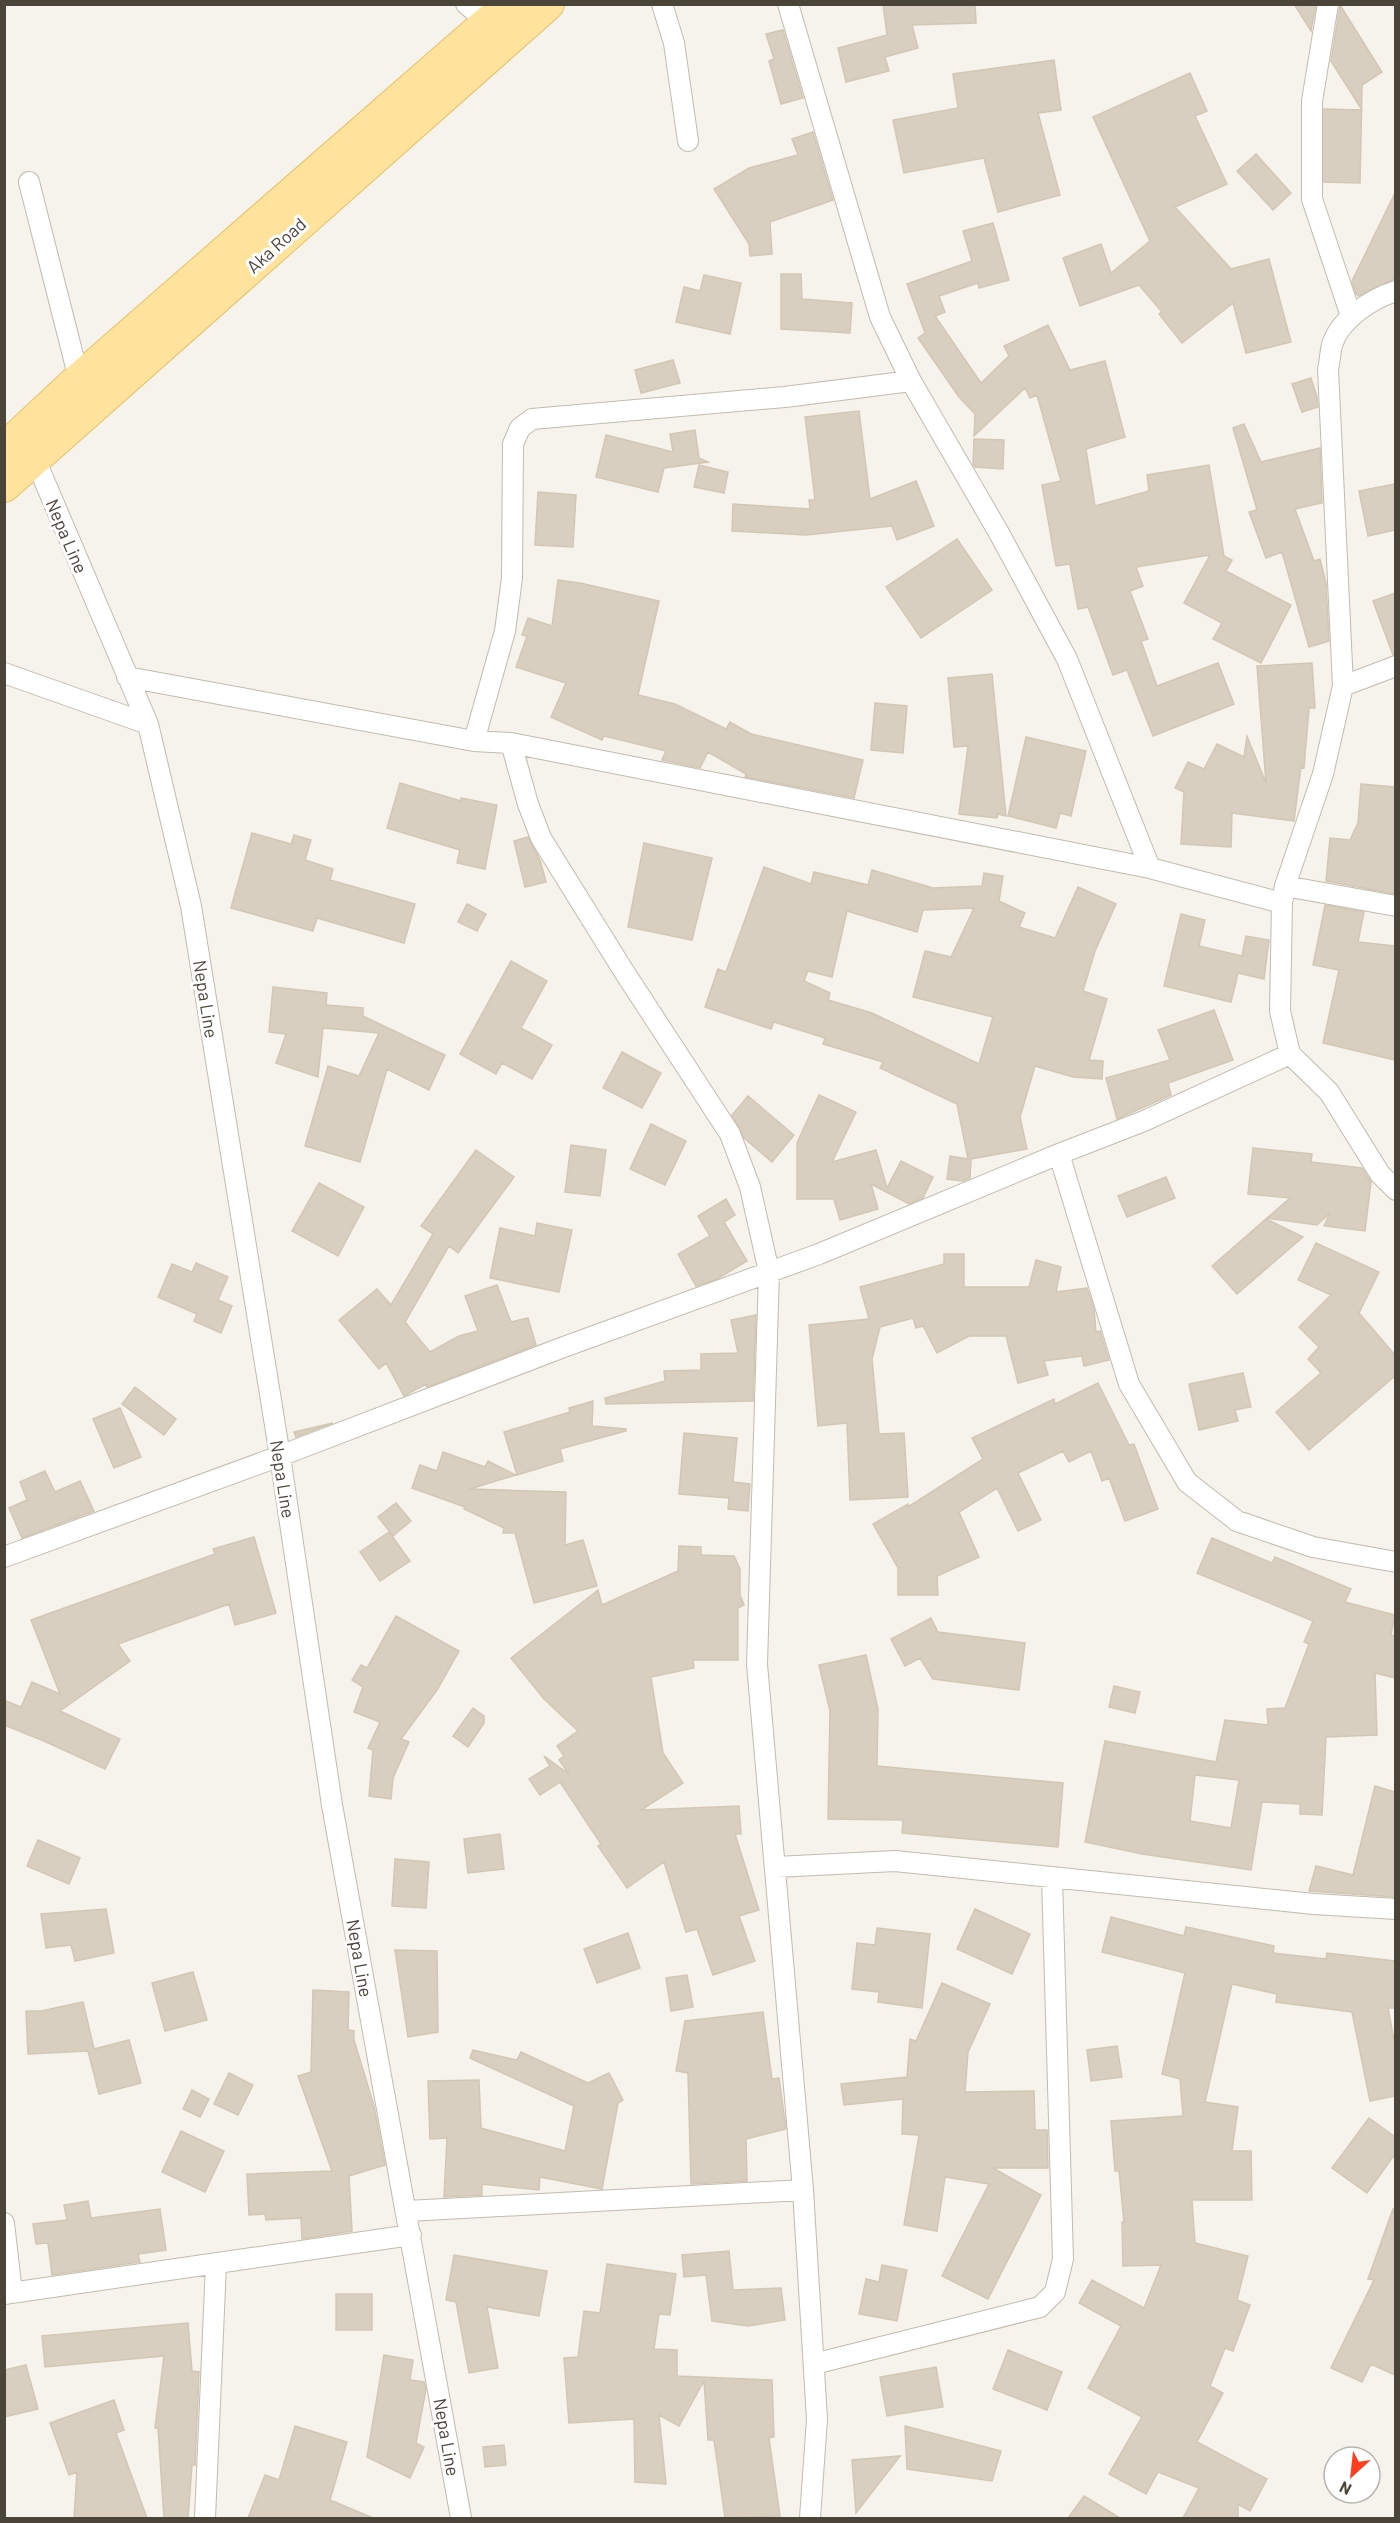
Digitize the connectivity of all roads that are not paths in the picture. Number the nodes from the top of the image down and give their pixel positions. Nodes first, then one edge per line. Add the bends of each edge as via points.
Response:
1 (548, 4) edge
2 (662, 4) edge
3 (788, 4) edge
4 (1328, 4) edge
5 (488, 10) edge
6 (688, 141) dead end
7 (30, 182) dead end
8 (1395, 291) edge
9 (1351, 316) junction
10 (79, 379) junction
11 (911, 381) junction
12 (4, 449) edge
13 (35, 459) junction
14 (4, 486) edge
15 (1395, 666) edge
16 (4, 673) edge
17 (127, 677) junction
18 (1343, 686) junction
19 (148, 724) junction
20 (474, 741) junction
21 (511, 743) junction
22 (1150, 868) junction
23 (1283, 895) junction
24 (1395, 906) edge
25 (1290, 1054) junction
26 (1059, 1154) junction
27 (1395, 1190) edge
28 (769, 1272) junction
29 (280, 1456) junction
30 (4, 1557) edge
31 (1395, 1562) edge
32 (776, 1867) junction
33 (1052, 1877) junction
34 (1395, 1909) edge
35 (803, 2190) junction
36 (407, 2211) junction
37 (4, 2223) edge
38 (411, 2235) junction
39 (216, 2264) junction
40 (8, 2294) edge
41 (814, 2364) junction
42 (205, 2518) edge
43 (461, 2518) edge
44 (810, 2518) edge

1 - 13 main road, Aka Road
2 - 6 street via 674,43
3 - 11 street via 880,317
4 - 9 street via 1312,101 1312,199
5 - 10 main road, Aka Road
7 - 10 street
8 - 9 street
9 - 18 street via 1333,343 1328,369
10 - 12 main road, Aka Road
11 - 20 street via 785,397 532,419 520,428 513,444 512,578 505,631
11 - 22 street via 1067,659
13 - 14 main road, Aka Road
13 - 17 street, Nepa Line
15 - 18 street
16 - 19 street
17 - 19 street, Nepa Line
17 - 20 street
18 - 23 street via 1323,774
19 - 29 street, Nepa Line via 191,906
20 - 21 street
21 - 22 street
21 - 28 street via 542,838 730,1134 750,1187
22 - 23 street
23 - 24 street
23 - 25 street via 1280,1011
25 - 26 street via 1144,1121
25 - 27 street via 1329,1092 1380,1174
26 - 28 street
26 - 31 street via 1129,1384 1187,1482 1238,1521 1313,1547
28 - 29 street
28 - 32 street via 757,1664
29 - 30 street
29 - 36 street, Nepa Line via 332,1805
32 - 33 street via 895,1861
32 - 35 street
33 - 34 street
33 - 41 street via 1063,2259 1055,2292 1040,2307
35 - 36 street
35 - 41 street
36 - 38 street, Nepa Line
37 - 40 street
38 - 39 street
38 - 43 street, Nepa Line
39 - 40 street
39 - 42 street
41 - 44 street via 817,2419

